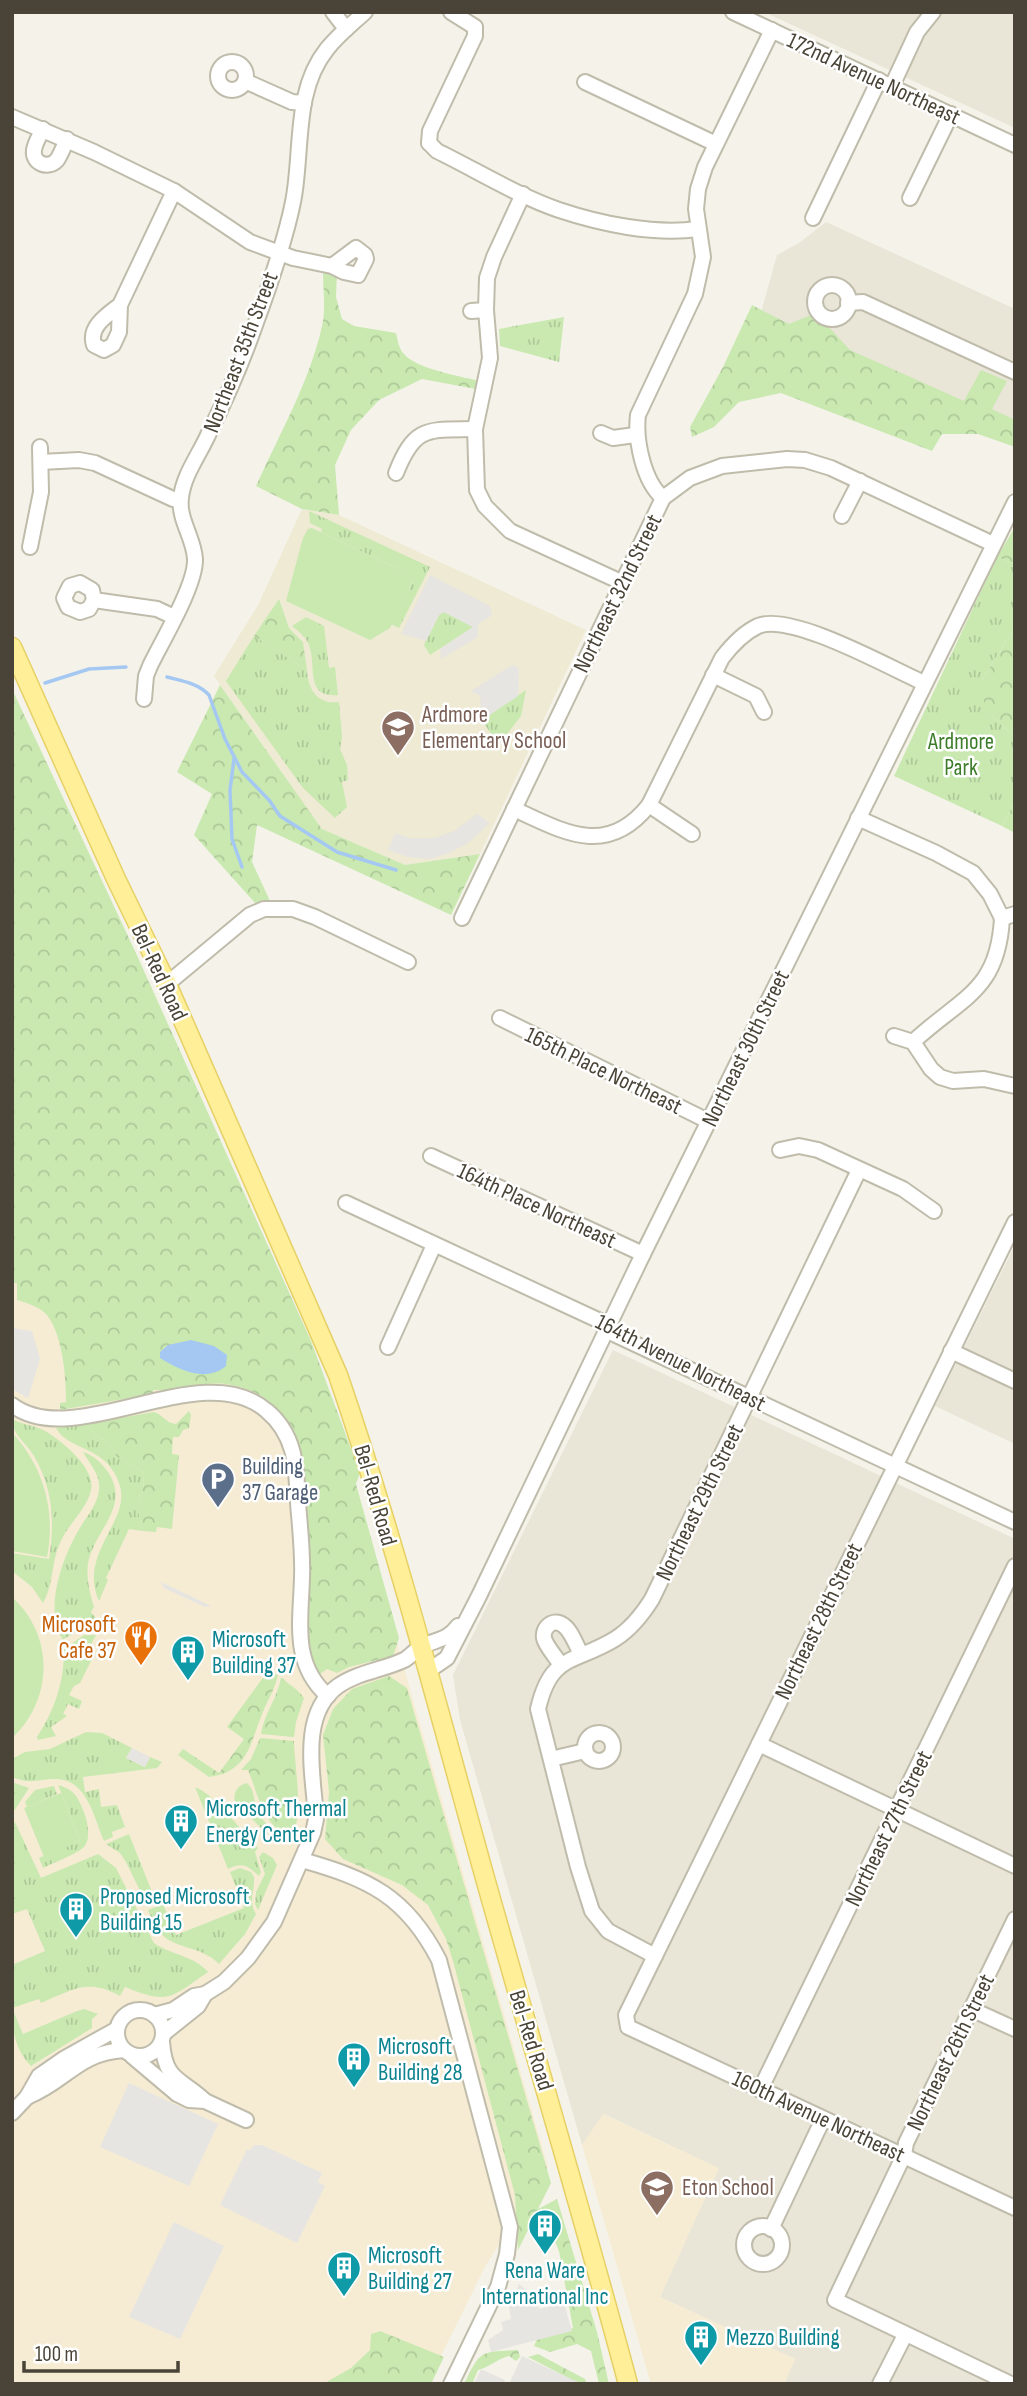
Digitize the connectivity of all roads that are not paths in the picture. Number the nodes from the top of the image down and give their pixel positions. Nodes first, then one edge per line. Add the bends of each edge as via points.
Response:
1 (333, 12) edge
2 (365, 12) edge
3 (451, 12) edge
4 (933, 12) edge
5 (740, 14) edge
6 (346, 29) junction
7 (772, 30) junction
8 (245, 81) dead end
9 (585, 82) dead end
10 (886, 83) junction
11 (304, 103) junction
12 (951, 114) junction
13 (12, 117) edge
14 (43, 129) junction
15 (66, 139) junction
16 (716, 144) junction
17 (1015, 145) edge
18 (174, 191) junction
19 (523, 194) junction
20 (910, 198) dead end
21 (813, 218) dead end
22 (698, 229) junction
23 (278, 253) junction
24 (332, 266) dead end
25 (848, 303) dead end
26 (120, 305) dead end
27 (1015, 372) edge
28 (475, 429) junction
29 (601, 433) dead end
30 (635, 435) junction
31 (396, 473) dead end
32 (860, 481) junction
33 (663, 498) junction
34 (180, 499) junction
35 (1015, 502) edge
36 (842, 516) dead end
37 (993, 544) junction
38 (30, 547) dead end
39 (621, 582) junction
40 (94, 600) dead end
41 (174, 617) junction
42 (12, 647) edge
43 (713, 675) junction
44 (925, 683) junction
45 (144, 699) dead end
46 (764, 712) dead end
47 (649, 805) junction
48 (514, 809) junction
49 (858, 818) junction
50 (692, 834) dead end
51 (1009, 916) edge
52 (462, 918) dead end
53 (408, 962) dead end
54 (167, 984) junction
55 (500, 1018) dead end
56 (894, 1036) dead end
57 (913, 1042) junction
58 (1015, 1086) edge
59 (708, 1121) junction
60 (780, 1150) dead end
61 (431, 1156) dead end
62 (859, 1170) junction
63 (346, 1203) dead end
64 (934, 1211) dead end
65 (1015, 1222) edge
66 (434, 1245) junction
67 (643, 1254) junction
68 (606, 1330) junction
69 (388, 1347) dead end
70 (951, 1351) junction
71 (1015, 1381) edge
72 (749, 1398) junction
73 (12, 1405) edge
74 (894, 1464) junction
75 (1015, 1522) edge
76 (1015, 1566) edge
77 (478, 1596) junction
78 (420, 1647) junction
79 (581, 1654) junction
80 (561, 1665) junction
81 (428, 1671) junction
82 (328, 1696) junction
83 (759, 1744) junction
84 (585, 1751) dead end
85 (551, 1759) junction
86 (897, 1810) junction
87 (302, 1860) junction
88 (1015, 1866) edge
89 (1015, 1919) edge
90 (655, 1956) junction
91 (205, 1994) junction
92 (971, 2008) junction
93 (154, 2015) junction
94 (626, 2022) joint
95 (117, 2029) junction
96 (1015, 2029) edge
97 (163, 2038) junction
98 (127, 2053) junction
99 (760, 2090) junction
100 (27, 2097) junction
101 (205, 2101) junction
102 (12, 2113) edge
103 (823, 2119) junction
104 (246, 2120) dead end
105 (904, 2155) junction
106 (1015, 2208) edge
107 (771, 2229) dead end
108 (905, 2335) junction
109 (451, 2384) edge
110 (628, 2384) edge
111 (880, 2384) edge
112 (1012, 2384) edge

1 - 6 street
2 - 6 street, Northeast 35th Street
3 - 19 street via 475,27 475,36 426,145
4 - 10 street
5 - 7 street, 172nd Avenue Northeast
6 - 11 street, Northeast 35th Street via 314,70
7 - 10 street, 172nd Avenue Northeast
7 - 16 street
8 - 11 street
9 - 16 street
10 - 12 street, 172nd Avenue Northeast
10 - 21 street
11 - 23 street, Northeast 35th Street via 293,202
12 - 17 street, 172nd Avenue Northeast
12 - 20 street
13 - 14 street
14 - 15 street
14 - 15 street via 34,151 41,164 56,161
15 - 18 street
16 - 22 street via 698,189
18 - 23 street via 250,242
18 - 26 street
19 - 22 street via 558,210 611,223
19 - 28 street via 494,257 478,310 491,358
22 - 30 street via 704,257 701,276 638,415
23 - 24 street
23 - 34 street, Northeast 35th Street via 254,330
25 - 27 street via 863,302
28 - 31 street via 426,432 406,449
28 - 39 street via 477,491 497,520 510,531
29 - 30 street via 613,438
30 - 33 street, Northeast 32nd Street via 650,480
32 - 33 street via 831,468 787,458 722,466 690,478
32 - 36 street
32 - 37 street
33 - 39 street, Northeast 32nd Street
34 - 38 street via 95,463 40,454 41,492
34 - 41 street via 195,562
35 - 37 street, Northeast 30th Street
37 - 44 street, Northeast 30th Street
39 - 48 street, Northeast 32nd Street
40 - 41 street via 157,609
41 - 45 street via 146,676
42 - 54 main road, Bel-Red Road
43 - 44 street via 757,619 804,628
43 - 46 street via 756,696
43 - 47 street
44 - 49 street, Northeast 30th Street
47 - 48 street via 638,820 598,837 575,835
47 - 50 street
48 - 52 street, Northeast 32nd Street
49 - 51 street via 973,873
49 - 59 street, Northeast 30th Street
51 - 57 street via 987,977
53 - 54 street via 315,916 293,909 264,909 250,915
54 - 78 main road, Bel-Red Road via 338,1375
55 - 59 street, 165th Place Northeast
56 - 57 street
57 - 58 street via 940,1077
59 - 67 street, Northeast 30th Street
60 - 62 street via 799,1146 818,1150
61 - 67 street, 164th Place Northeast
62 - 64 street via 903,1189
62 - 72 street, Northeast 29th Street
63 - 66 street, 164th Avenue Northeast
65 - 70 street, Northeast 28th Street
66 - 68 street, 164th Avenue Northeast via 600,1321
66 - 69 street
67 - 68 street, Northeast 30th Street
68 - 72 street, 164th Avenue Northeast
68 - 77 street, Northeast 30th Street
70 - 71 street
70 - 74 street, Northeast 28th Street
72 - 74 street, 164th Avenue Northeast
72 - 79 street, Northeast 29th Street via 652,1599 629,1629
73 - 82 street via 25,1414 65,1418 214,1391 231,1392 266,1410 284,1431 294,1455 303,1566 301,1651 304,1665
74 - 75 street, 164th Avenue Northeast
74 - 83 street, Northeast 28th Street
76 - 86 street, Northeast 27th Street
77 - 78 street, Northeast 30th Street via 452,1635
77 - 81 street, Northeast 30th Street via 447,1658
78 - 81 main road, Bel-Red Road
78 - 82 street, Northeast 30th Street via 405,1660 339,1685
79 - 80 street, Northeast 29th Street
79 - 80 street via 566,1626 551,1624 544,1638
80 - 85 street, Northeast 29th Street via 543,1687 538,1709
81 - 110 main road, Bel-Red Road
82 - 87 street via 313,1728 316,1819
83 - 86 street
83 - 90 street, Northeast 28th Street
84 - 85 street
85 - 90 street via 592,1910 608,1931
86 - 88 street
86 - 99 street, Northeast 27th Street
87 - 91 street via 260,1944 224,1982
87 - 109 street via 365,1881 383,1891 416,1923 439,1960 460,2031 510,2227 498,2287
89 - 92 street, Northeast 26th Street
90 - 94 street, Northeast 28th Street
91 - 93 street
91 - 97 street
92 - 96 street
92 - 105 street, Northeast 26th Street
93 - 95 street via 132,2011
93 - 97 street
94 - 99 street, 160th Avenue Northeast via 628,2027
95 - 98 street via 119,2044
95 - 100 street via 39,2076
97 - 98 street via 158,2048 145,2056
97 - 101 street via 167,2069
98 - 100 street via 104,2052 88,2058
98 - 101 street via 177,2094
99 - 103 street, 160th Avenue Northeast
100 - 102 street
101 - 104 street
103 - 105 street, 160th Avenue Northeast
103 - 107 street
105 - 106 street, 160th Avenue Northeast
105 - 108 street, Northeast 26th Street via 835,2300
108 - 111 street
108 - 112 street

